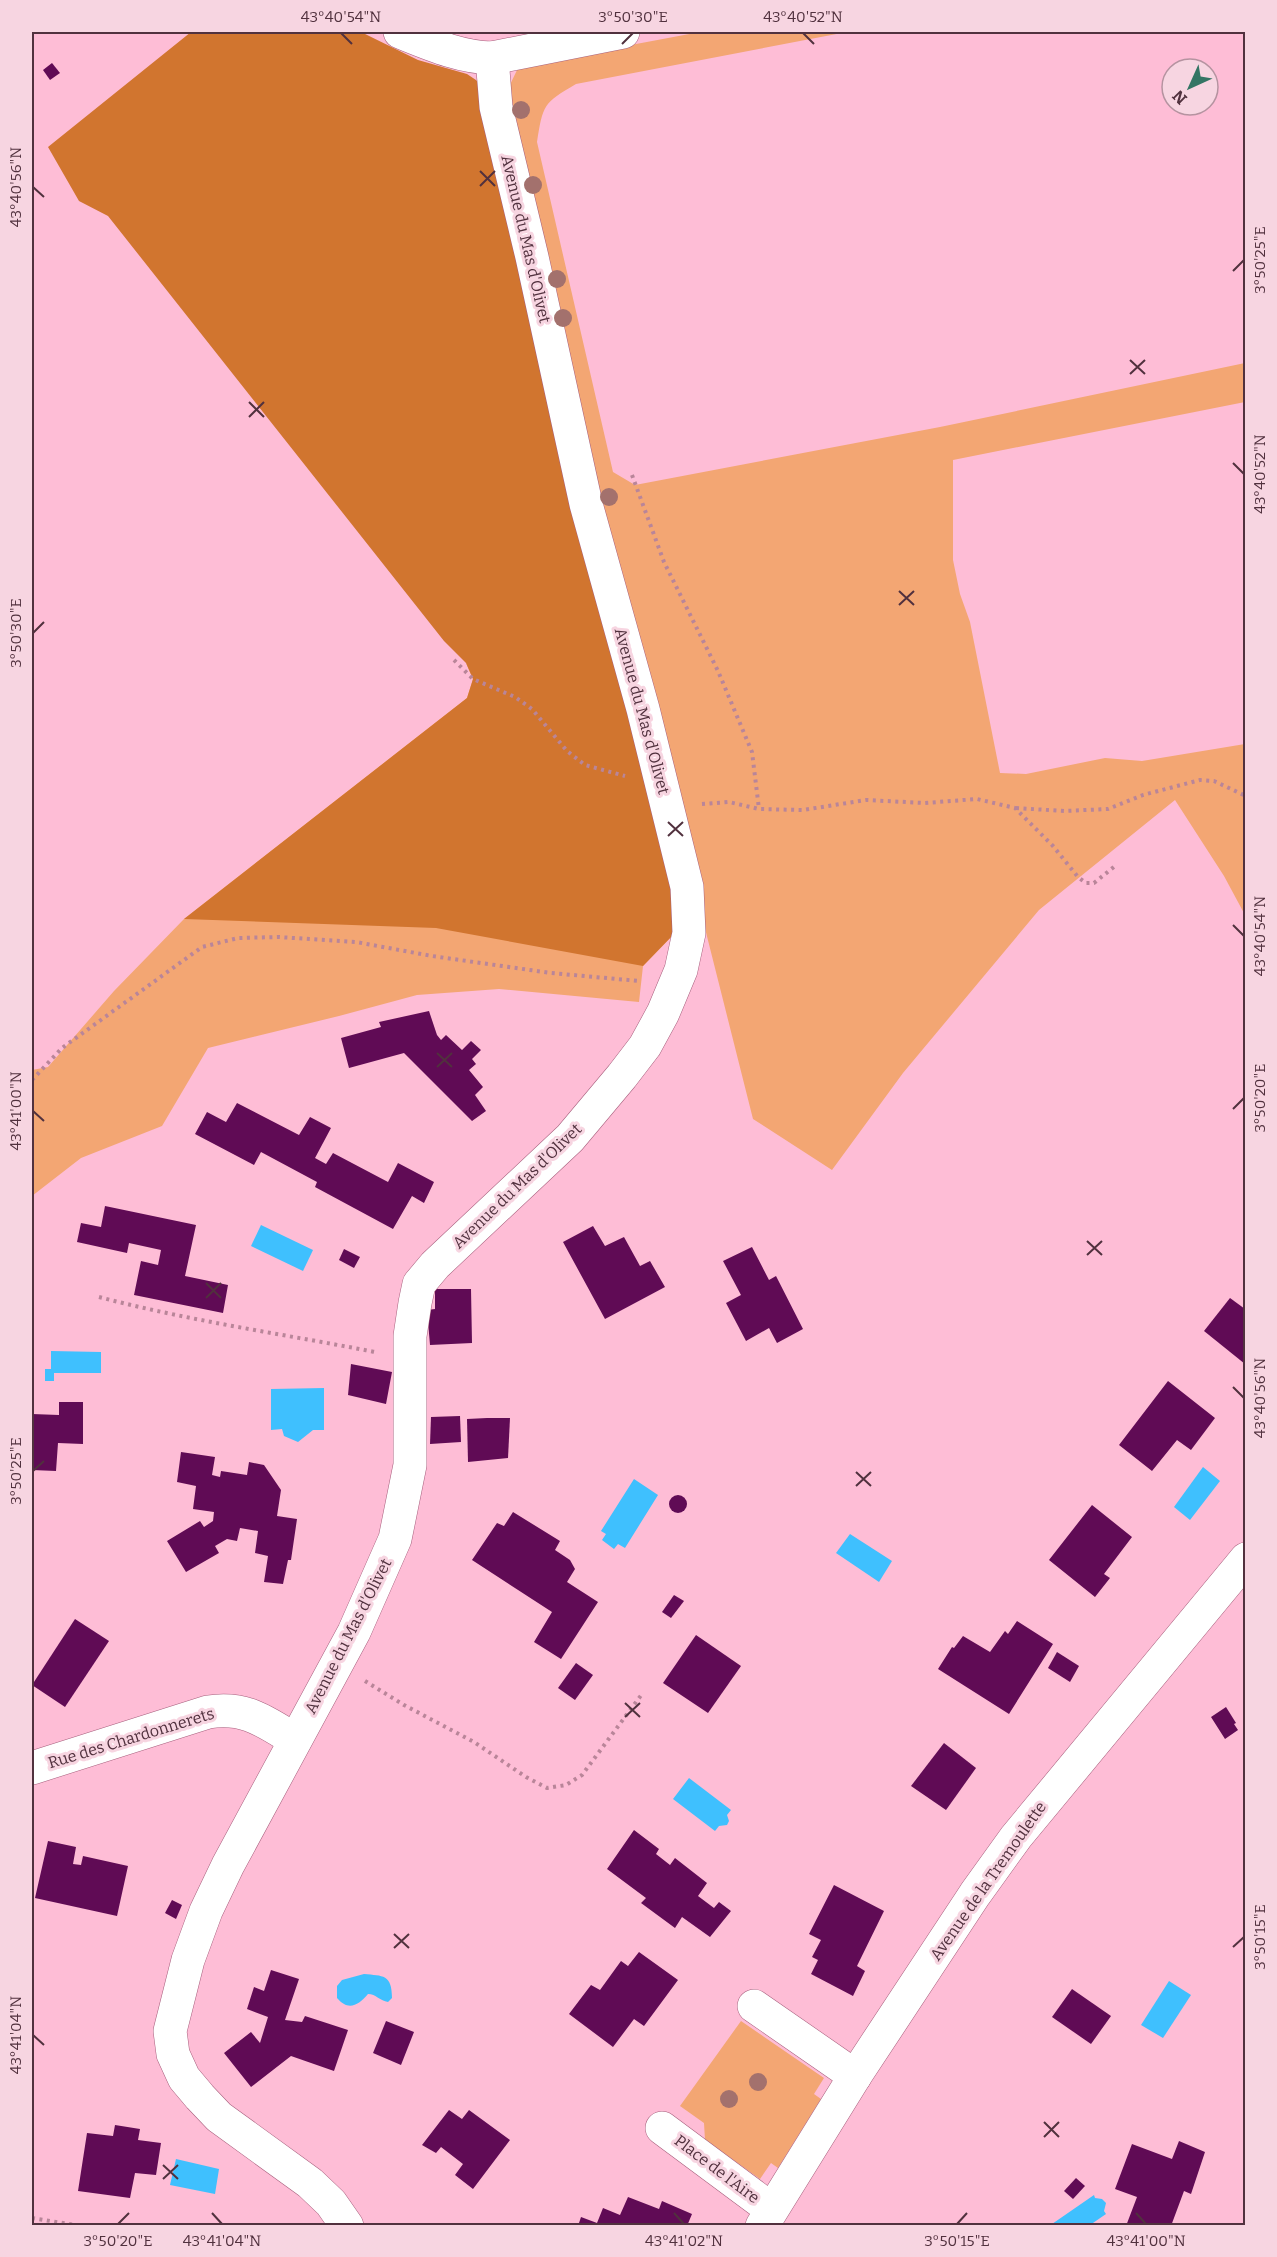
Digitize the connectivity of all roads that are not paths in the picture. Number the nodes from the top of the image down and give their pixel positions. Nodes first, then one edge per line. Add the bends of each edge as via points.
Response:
1 (400, 32) edge
2 (623, 32) edge
3 (492, 58) junction
4 (1245, 1559) edge
5 (295, 1740) junction
6 (32, 1768) edge
7 (754, 2006) dead end
8 (855, 2076) junction
9 (663, 2128) dead end
10 (767, 2217) edge
11 (347, 2226) edge

1 - 3 street via 448,51
2 - 3 street
3 - 5 street, Avenue du Mas d'Olivet via 496,107 586,504 687,887 688,933 676,985 645,1046 570,1138 419,1284 410,1336 410,1465 395,1539 354,1632
4 - 8 street, Avenue de la Tremoulette via 1016,1837
5 - 6 street, Rue des Chardonnerets via 258,1718 224,1710
5 - 11 street, Avenue du Mas d'Olivet via 206,1911 188,1960 171,2031 173,2054 184,2078 219,2117 310,2183
7 - 8 street
8 - 10 street, Avenue de la Tremoulette
9 - 10 street, Place de l'Aire

